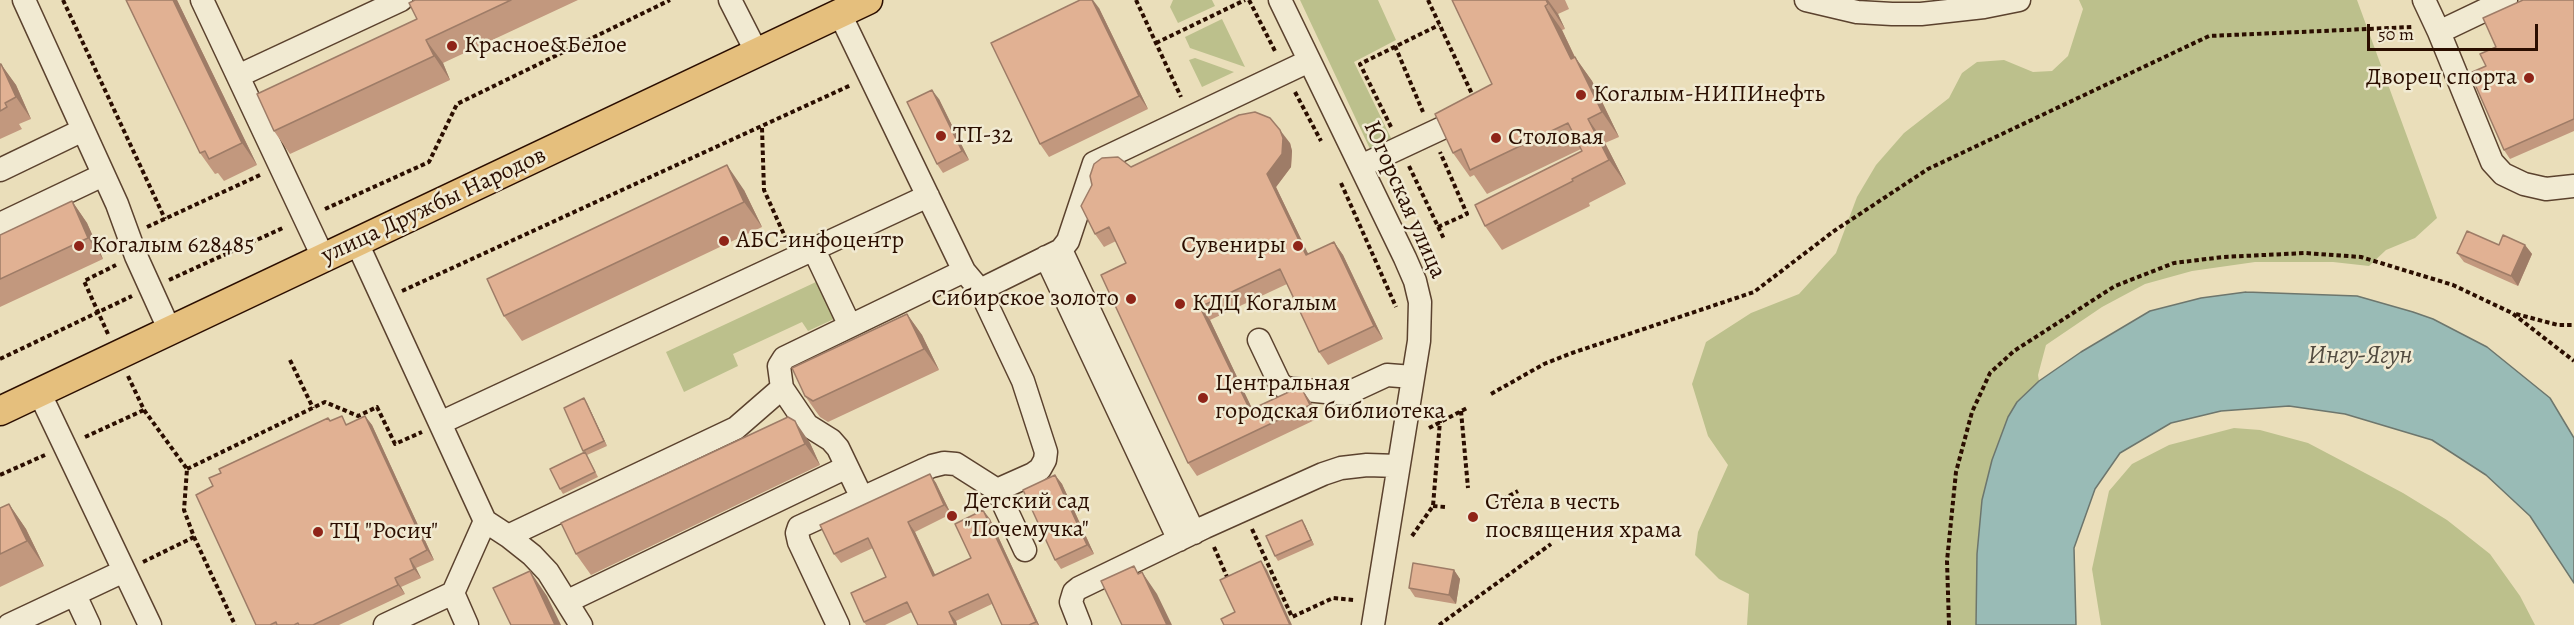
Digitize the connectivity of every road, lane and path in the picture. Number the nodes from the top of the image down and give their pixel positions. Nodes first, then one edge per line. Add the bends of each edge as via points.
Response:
1 (24, 0) edge
2 (63, 0) edge
3 (202, 0) edge
4 (401, 0) edge
5 (670, 0) edge
6 (730, 0) edge
7 (868, 0) edge
8 (1136, 0) edge
9 (1247, 0) edge
10 (1280, 0) edge
11 (1428, 0) edge
12 (1806, 0) edge
13 (2019, 0) edge
14 (2424, 0) edge
15 (2506, 0) edge
16 (1289, 10) edge
17 (840, 14) junction
18 (1439, 25) junction
19 (2413, 27) dead end
20 (2439, 32) junction
21 (1156, 43) junction
22 (1395, 46) junction
23 (757, 53) junction
24 (1310, 61) junction
25 (1360, 64) dead end
26 (1286, 72) junction
27 (238, 75) junction
28 (870, 76) junction
29 (1479, 110) joint
30 (1190, 116) junction
31 (762, 127) junction
32 (83, 130) junction
33 (1432, 133) junction
34 (1326, 149) dead end
35 (280, 166) junction
36 (1361, 166) junction
37 (0, 170) edge
38 (104, 175) junction
39 (1339, 179) dead end
40 (2574, 186) edge
41 (928, 196) junction
42 (305, 218) junction
43 (165, 219) junction
44 (0, 224) edge
45 (1438, 227) dead end
46 (357, 243) junction
47 (132, 246) junction
48 (804, 254) junction
49 (1054, 254) junction
50 (324, 259) junction
51 (964, 270) junction
52 (149, 288) junction
53 (980, 290) junction
54 (383, 300) junction
55 (98, 312) junction
56 (2512, 313) junction
57 (1398, 315) dead end
58 (2574, 325) edge
59 (850, 326) junction
60 (170, 331) junction
61 (1259, 340) dead end
62 (118, 356) junction
63 (0, 359) edge
64 (291, 360) dead end
65 (2574, 361) edge
66 (1413, 377) junction
67 (783, 388) junction
68 (39, 392) junction
69 (1491, 394) dead end
70 (313, 408) junction
71 (1467, 408) dead end
72 (0, 411) edge
73 (1461, 411) junction
74 (1440, 422) junction
75 (440, 423) junction
76 (1429, 428) dead end
77 (1398, 466) junction
78 (847, 467) junction
79 (187, 470) junction
80 (1468, 488) dead end
81 (997, 490) junction
82 (1518, 490) dead end
83 (862, 498) junction
84 (1496, 503) dead end
85 (1433, 506) junction
86 (1445, 507) dead end
87 (1244, 510) junction
88 (485, 521) junction
89 (1193, 533) junction
90 (508, 536) junction
91 (1412, 536) dead end
92 (194, 537) junction
93 (1551, 544) dead end
94 (1024, 550) dead end
95 (1268, 564) junction
96 (1258, 568) edge
97 (124, 571) junction
98 (1239, 577) edge
99 (453, 593) junction
100 (75, 595) junction
101 (1355, 600) dead end
102 (568, 601) junction
103 (9, 625) edge
104 (89, 625) edge
105 (150, 625) edge
106 (235, 625) edge
107 (385, 625) edge
108 (467, 625) edge
109 (580, 625) edge
110 (838, 625) edge
111 (1080, 625) edge
112 (1373, 625) edge
113 (1439, 625) edge
114 (1949, 625) edge

1 - 32 street
2 - 43 path
3 - 27 street
4 - 27 street
5 - 42 path via 457,104 429,162
6 - 23 street
7 - 17 main road, улица Дружбы Народов
8 - 21 path
9 - 21 path
9 - 26 path
10 - 16 street, Югорская улица
11 - 18 path
12 - 13 street via 1857,12 1892,14 1921,14
14 - 20 street
15 - 20 street
16 - 24 street, Югорская улица
17 - 23 main road, улица Дружбы Народов
17 - 28 street
18 - 22 path
18 - 29 path
19 - 69 path via 2209,36 1928,169 1834,231 1754,292 1562,357
20 - 40 street via 2492,162 2503,174 2524,184 2546,189
21 - 30 path
22 - 25 path
22 - 33 path
23 - 46 main road, улица Дружбы Народов
24 - 26 street
24 - 36 street, Югорская улица
26 - 30 street
26 - 34 path
27 - 35 street
28 - 31 path
28 - 41 street
29 - 33 street
30 - 49 street via 1094,163 1068,242
31 - 48 path via 764,190
31 - 54 path
32 - 37 street
32 - 38 street
33 - 36 street
33 - 45 path via 1467,214
35 - 42 street
35 - 43 path
36 - 66 street, Югорская улица via 1417,288 1420,323
38 - 44 street
38 - 47 street
39 - 57 path
41 - 48 street
41 - 51 street
42 - 50 street
42 - 52 path
43 - 47 path
46 - 50 main road, улица Дружбы Народов
46 - 54 street
47 - 52 street
47 - 55 path via 84,280
48 - 59 street
48 - 75 street
49 - 53 street
49 - 89 street
50 - 60 main road, улица Дружбы Народов
51 - 53 street
51 - 59 street
52 - 55 path
52 - 60 street
53 - 81 street via 1023,381 1046,452 1040,469
54 - 75 street
55 - 62 path
55 - 63 path
56 - 58 path via 2558,325
56 - 65 path
56 - 114 path via 2453,285 2403,269 2361,257 2305,253 2174,263 2115,286 2014,351 1990,373 1971,412 1956,472 1947,561
59 - 67 street via 784,358 779,366
60 - 62 main road, улица Дружбы Народов
61 - 66 street via 1285,388 1346,394 1388,375
62 - 68 main road, улица Дружбы Народов
62 - 79 path via 144,410
64 - 70 path
66 - 77 street, Югорская улица
67 - 78 street via 807,425 838,448
67 - 90 street via 736,428
68 - 72 main road, улица Дружбы Народов
68 - 97 street
70 - 75 path via 325,402 358,416 377,407 396,444
70 - 79 path
71 - 73 path
73 - 74 path
73 - 80 path
74 - 76 path
74 - 85 path
75 - 88 street
77 - 87 street via 1341,468
77 - 112 street, Югорская улица
78 - 83 street
78 - 102 street
79 - 92 path via 184,510
81 - 83 street via 956,464 944,462
81 - 94 street
82 - 84 path
83 - 110 street via 800,527 797,533
85 - 86 path
85 - 91 path
87 - 89 street
87 - 95 path
88 - 90 street
88 - 99 street
89 - 98 path via 1229,582
89 - 111 street via 1074,592 1071,602
90 - 102 street via 548,572
92 - 97 path
92 - 106 path
93 - 113 path
95 - 96 path
95 - 101 path via 1293,617 1334,598
97 - 100 street
97 - 105 street
99 - 107 street
99 - 108 street
100 - 103 street
100 - 104 street
102 - 109 street

